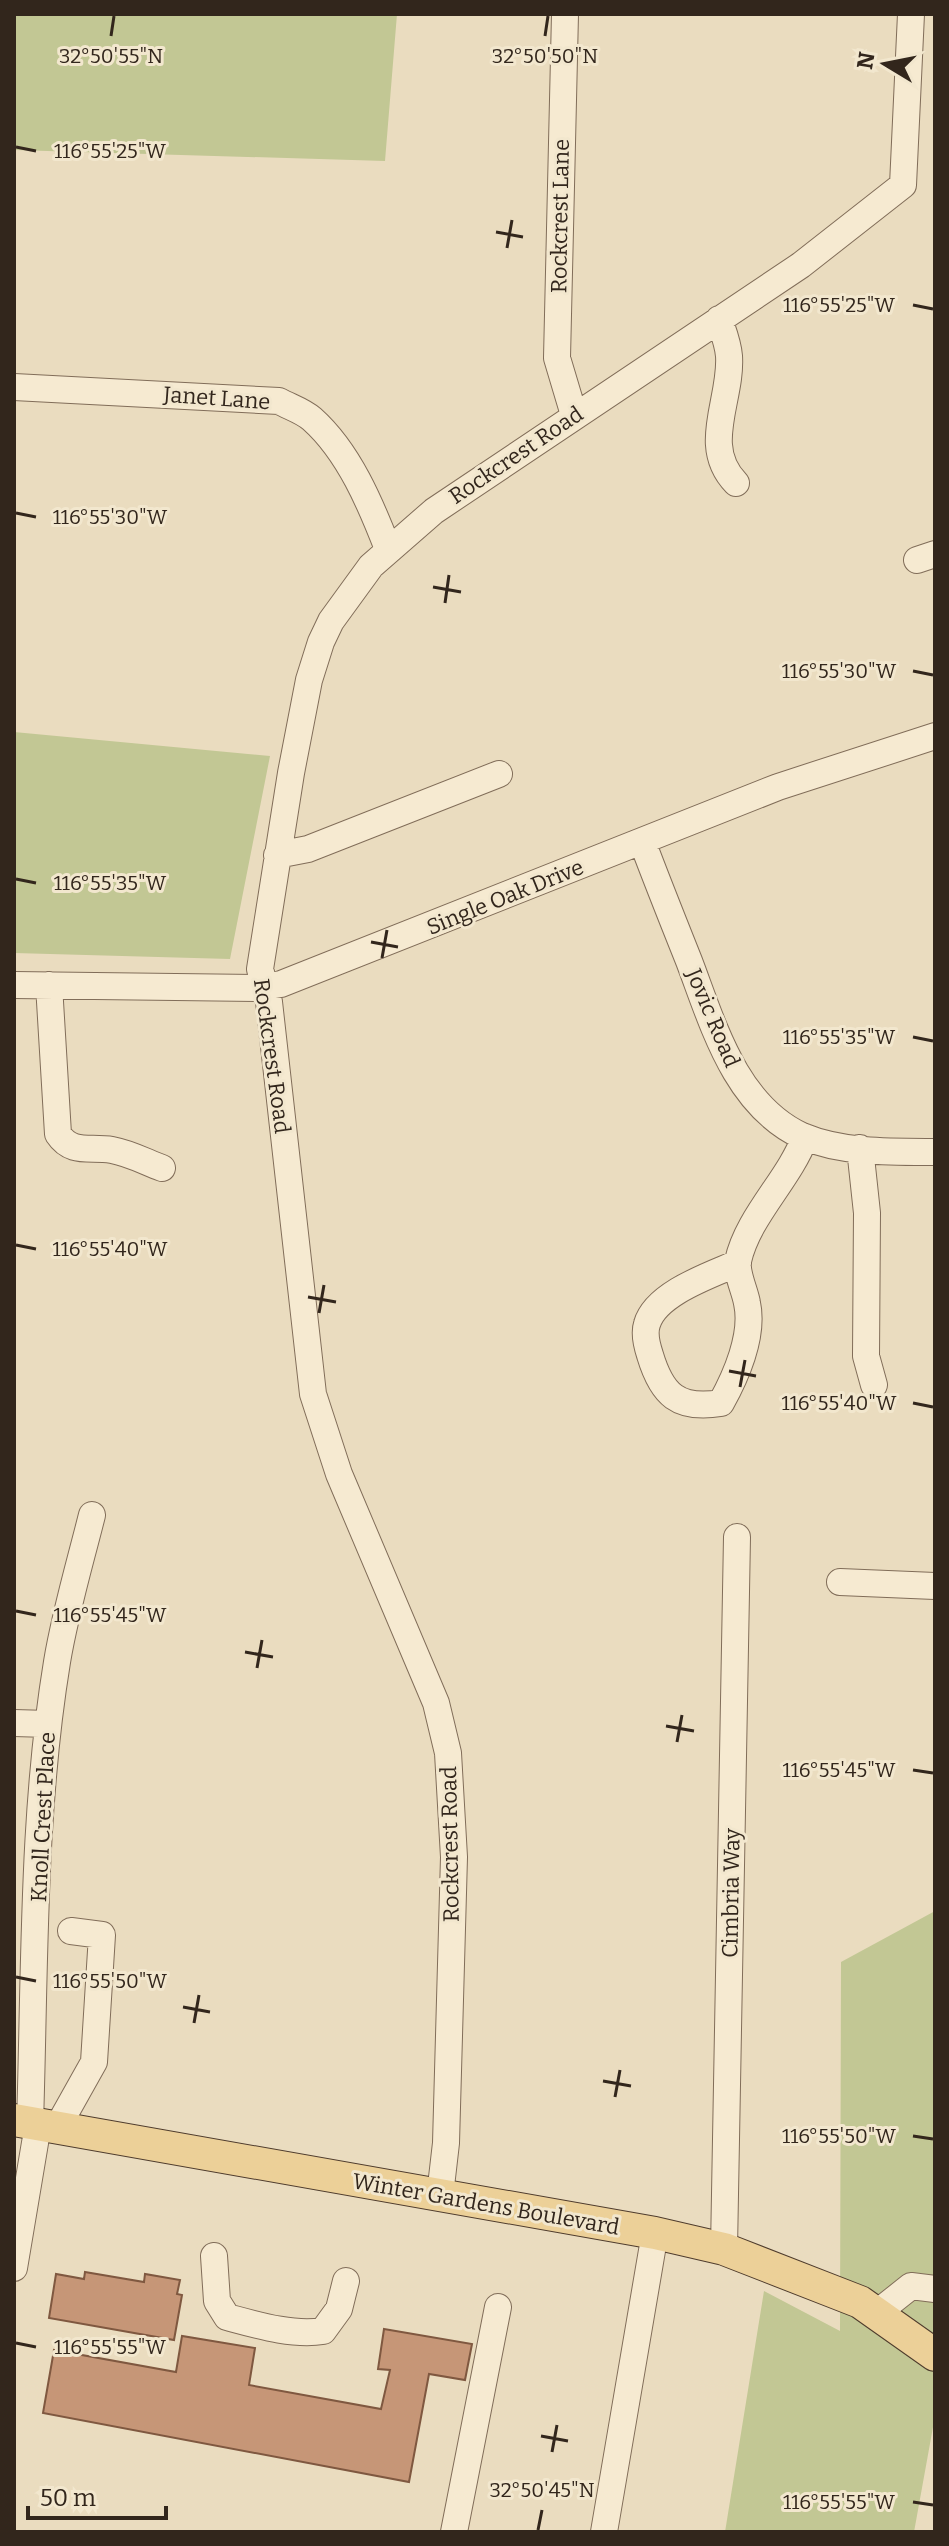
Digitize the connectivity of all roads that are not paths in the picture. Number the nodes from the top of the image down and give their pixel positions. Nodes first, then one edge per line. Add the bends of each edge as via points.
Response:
1 (565, 14) edge
2 (911, 14) edge
3 (719, 319) junction
4 (14, 387) edge
5 (574, 415) junction
6 (736, 483) dead end
7 (388, 549) junction
8 (935, 736) edge
9 (499, 774) dead end
10 (642, 841) junction
11 (277, 855) junction
12 (14, 985) edge
13 (49, 985) junction
14 (264, 988) junction
15 (805, 1137) junction
16 (860, 1148) junction
17 (935, 1152) edge
18 (162, 1168) dead end
19 (738, 1263) junction
20 (874, 1385) dead end
21 (92, 1515) dead end
22 (737, 1537) dead end
23 (840, 1582) dead end
24 (935, 1586) edge
25 (14, 1723) edge
26 (48, 1724) junction
27 (71, 1931) dead end
28 (35, 2124) edge
29 (440, 2195) junction
30 (655, 2233) junction
31 (724, 2249) junction
32 (214, 2256) dead end
33 (14, 2268) edge
34 (346, 2281) dead end
35 (935, 2289) edge
36 (498, 2307) dead end
37 (877, 2313) junction
38 (935, 2355) edge
39 (454, 2532) edge
40 (604, 2532) edge

1 - 5 street, Rockcrest Lane via 557,358
2 - 3 street, Rockcrest Road via 903,185 801,265
3 - 5 street, Rockcrest Road
3 - 6 street via 729,357 717,438 724,471
4 - 7 street, Janet Lane via 279,401 310,417 327,434 371,503
5 - 7 street, Rockcrest Road
7 - 11 street, Rockcrest Road via 351,591 321,642 309,680
8 - 10 street, Single Oak Drive via 778,787
9 - 11 street via 308,849
10 - 14 street, Single Oak Drive
10 - 15 street, Jovic Road via 729,1061 762,1105
11 - 14 street, Rockcrest Road via 261,960
12 - 13 street, Single Oak Drive
13 - 14 street, Single Oak Drive
13 - 18 street via 58,1134 75,1149 113,1150
14 - 29 street, Rockcrest Road via 313,1394 339,1474 436,1703 448,1753 454,1857
15 - 16 street, Jovic Road
15 - 19 street
16 - 17 street, Jovic Road
16 - 20 street via 867,1213 866,1356
19 - 19 street via 749,1308 745,1345 721,1403 685,1403 666,1392 655,1371 647,1324 679,1290
21 - 26 street, Knoll Crest Place via 57,1659
22 - 31 street, Cimbria Way
23 - 24 street
25 - 26 street
26 - 28 street, Knoll Crest Place via 41,1813
27 - 28 street via 102,1935 94,2062
28 - 29 main road, Winter Gardens Boulevard
28 - 33 street
29 - 30 main road, Winter Gardens Boulevard
30 - 31 main road, Winter Gardens Boulevard
30 - 40 street
31 - 37 main road, Winter Gardens Boulevard
32 - 34 street via 217,2301 227,2317 249,2323 323,2331 339,2309
35 - 37 street via 911,2286
36 - 39 street
37 - 38 main road, Winter Gardens Boulevard

